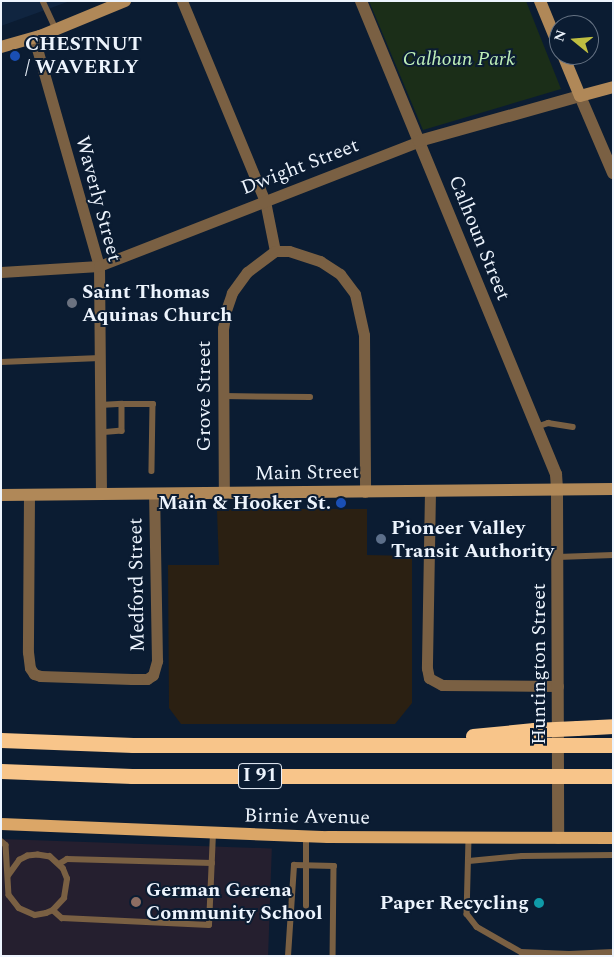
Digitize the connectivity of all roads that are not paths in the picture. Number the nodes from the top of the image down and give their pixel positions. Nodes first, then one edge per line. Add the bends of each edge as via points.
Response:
1 (43, 1) edge
2 (125, 1) edge
3 (182, 1) edge
4 (361, 1) edge
5 (540, 1) edge
6 (110, 4) edge
7 (549, 22) edge
8 (56, 29) junction
9 (34, 38) junction
10 (1, 47) edge
11 (566, 65) edge
12 (613, 87) edge
13 (580, 96) junction
14 (419, 141) junction
15 (613, 173) edge
16 (266, 201) junction
17 (275, 250) junction
18 (99, 266) junction
19 (1, 272) edge
20 (100, 358) junction
21 (1, 362) edge
22 (223, 396) junction
23 (310, 397) dead end
24 (122, 404) junction
25 (100, 405) junction
26 (536, 426) junction
27 (573, 427) dead end
28 (101, 433) junction
29 (152, 472) dead end
30 (613, 489) edge
31 (558, 490) junction
32 (430, 491) junction
33 (365, 492) junction
34 (224, 493) junction
35 (101, 494) junction
36 (154, 494) junction
37 (1, 495) edge
38 (29, 495) junction
39 (613, 555) edge
40 (558, 557) junction
41 (558, 686) junction
42 (613, 726) edge
43 (6, 739) edge
44 (389, 745) junction
45 (613, 745) edge
46 (1, 770) edge
47 (613, 776) edge
48 (1, 824) edge
49 (213, 833) junction
50 (306, 837) junction
51 (469, 838) junction
52 (558, 838) junction
53 (613, 838) edge
54 (1, 841) edge
55 (613, 855) edge
56 (469, 861) junction
57 (212, 863) junction
58 (59, 864) junction
59 (305, 866) junction
60 (9, 875) junction
61 (306, 906) dead end
62 (53, 910) junction
63 (613, 952) edge
64 (288, 956) edge
65 (333, 956) edge

1 - 8 lane
2 - 6 main road
3 - 16 street
4 - 14 street, Calhoun Street
5 - 7 main road
6 - 8 main road
8 - 9 main road
9 - 10 main road
9 - 18 street, Waverly Street
11 - 13 main road
12 - 13 main road, Dwight Street
13 - 14 street, Dwight Street
13 - 15 street
14 - 16 street, Dwight Street
14 - 26 street, Calhoun Street
16 - 17 street
16 - 18 street, Dwight Street
17 - 22 street, Grove Street via 247,272 228,302 223,328
17 - 33 street via 320,260 340,274 355,294 364,335
18 - 19 street, Dwight Street
18 - 20 street, Waverly Street
20 - 21 lane
20 - 25 street, Waverly Street
22 - 23 lane
22 - 34 street, Grove Street
24 - 25 lane
24 - 28 lane via 122,431
24 - 29 lane via 153,404
25 - 28 street, Waverly Street
26 - 27 lane via 548,423
26 - 31 street, Calhoun Street via 556,474
28 - 35 street, Waverly Street
30 - 31 main road, Main Street
31 - 32 main road, Main Street
31 - 40 street, Huntington Street
32 - 33 main road, Main Street
32 - 41 street via 429,678 442,684
33 - 34 main road, Main Street
34 - 36 main road, Main Street
35 - 36 main road, Main Street
35 - 38 main road, Main Street
36 - 38 street, Medford Street via 157,661 153,675 147,679 40,676 30,668
37 - 38 main road, Main Street
39 - 40 lane
40 - 41 street, Huntington Street
41 - 52 street, Huntington Street
42 - 44 highway, bridge via 534,730
43 - 44 highway, I 91 via 125,745
44 - 45 highway, I 91, bridge
46 - 47 highway, I 91, bridge via 140,776
48 - 49 main road, Birnie Avenue
49 - 50 main road, Birnie Avenue
49 - 57 lane
50 - 51 main road, Birnie Avenue
50 - 59 lane
51 - 52 main road, Birnie Avenue
51 - 56 lane
52 - 53 main road, Birnie Avenue
54 - 60 lane via 6,845
55 - 56 lane via 522,856
56 - 63 lane via 467,914 477,928 521,952
57 - 58 lane via 67,859
57 - 62 lane via 209,925 62,918
58 - 60 lane via 50,857 28,856 20,860
58 - 62 lane via 67,879 67,888 61,903
59 - 61 lane
59 - 64 lane via 294,865
59 - 65 lane via 334,866
60 - 62 lane via 9,895 19,908 36,914

